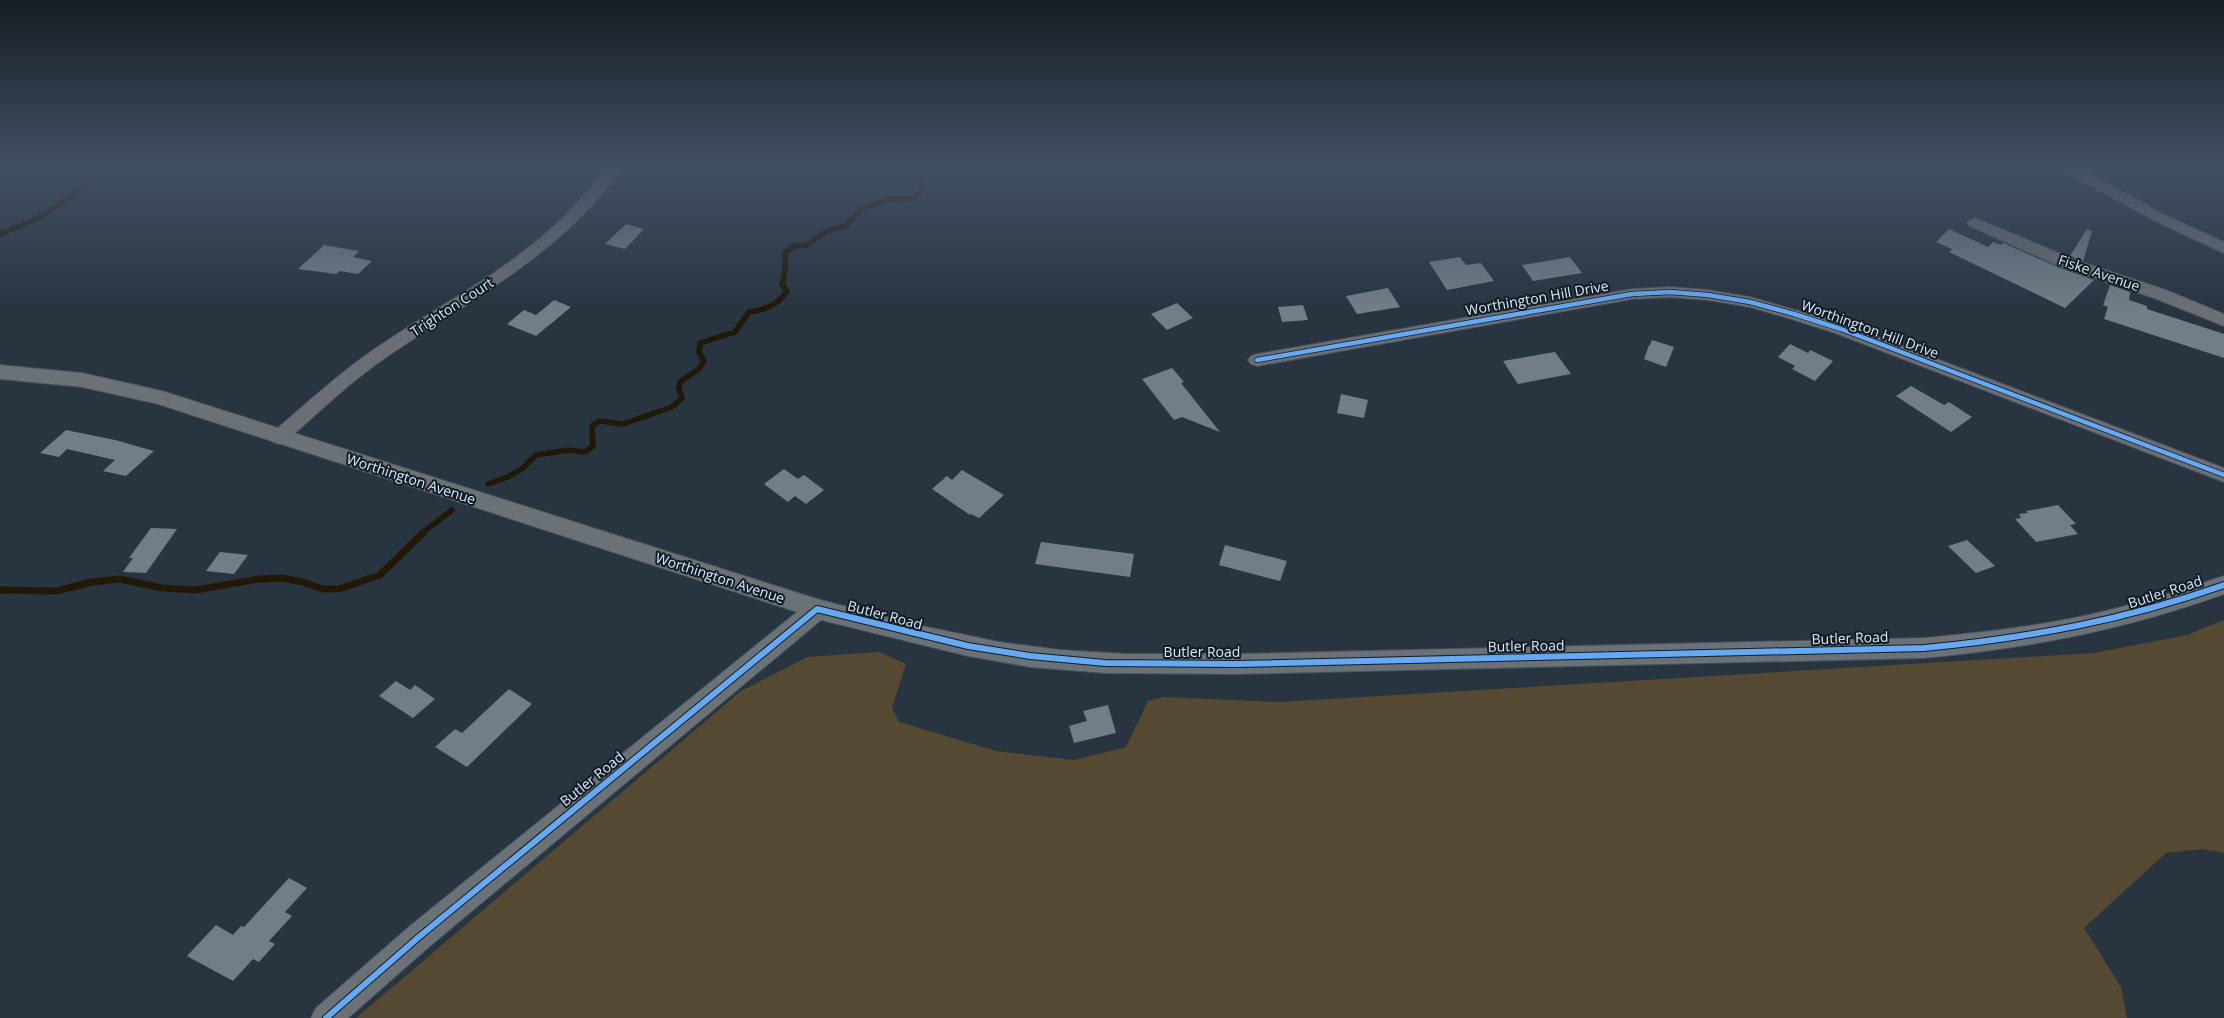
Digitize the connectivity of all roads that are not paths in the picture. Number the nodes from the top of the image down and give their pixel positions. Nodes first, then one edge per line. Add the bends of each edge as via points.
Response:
1 (575, 215) edge
2 (2155, 215) edge
3 (1974, 223) dead end
4 (2224, 248) edge
5 (2224, 320) edge
6 (1257, 360) dead end
7 (0, 372) edge
8 (279, 436) junction
9 (2224, 475) edge
10 (2224, 585) edge
11 (818, 609) junction
12 (326, 1018) edge

1 - 8 street, Trighton Court via 543,243 488,285 353,373
2 - 4 street
3 - 5 street, Fiske Avenue via 2068,264 2160,294
6 - 9 street, Worthington Hill Drive via 1632,294 1670,292 1708,295 1750,302 1841,329
7 - 8 main road, Worthington Avenue via 57,375 111,384
8 - 11 main road, Worthington Avenue
10 - 11 main road, Butler Road via 2180,602 2110,622 2045,635 1924,648 1244,664 1145,664 1060,660 968,647
11 - 12 main road, Butler Road via 420,936

